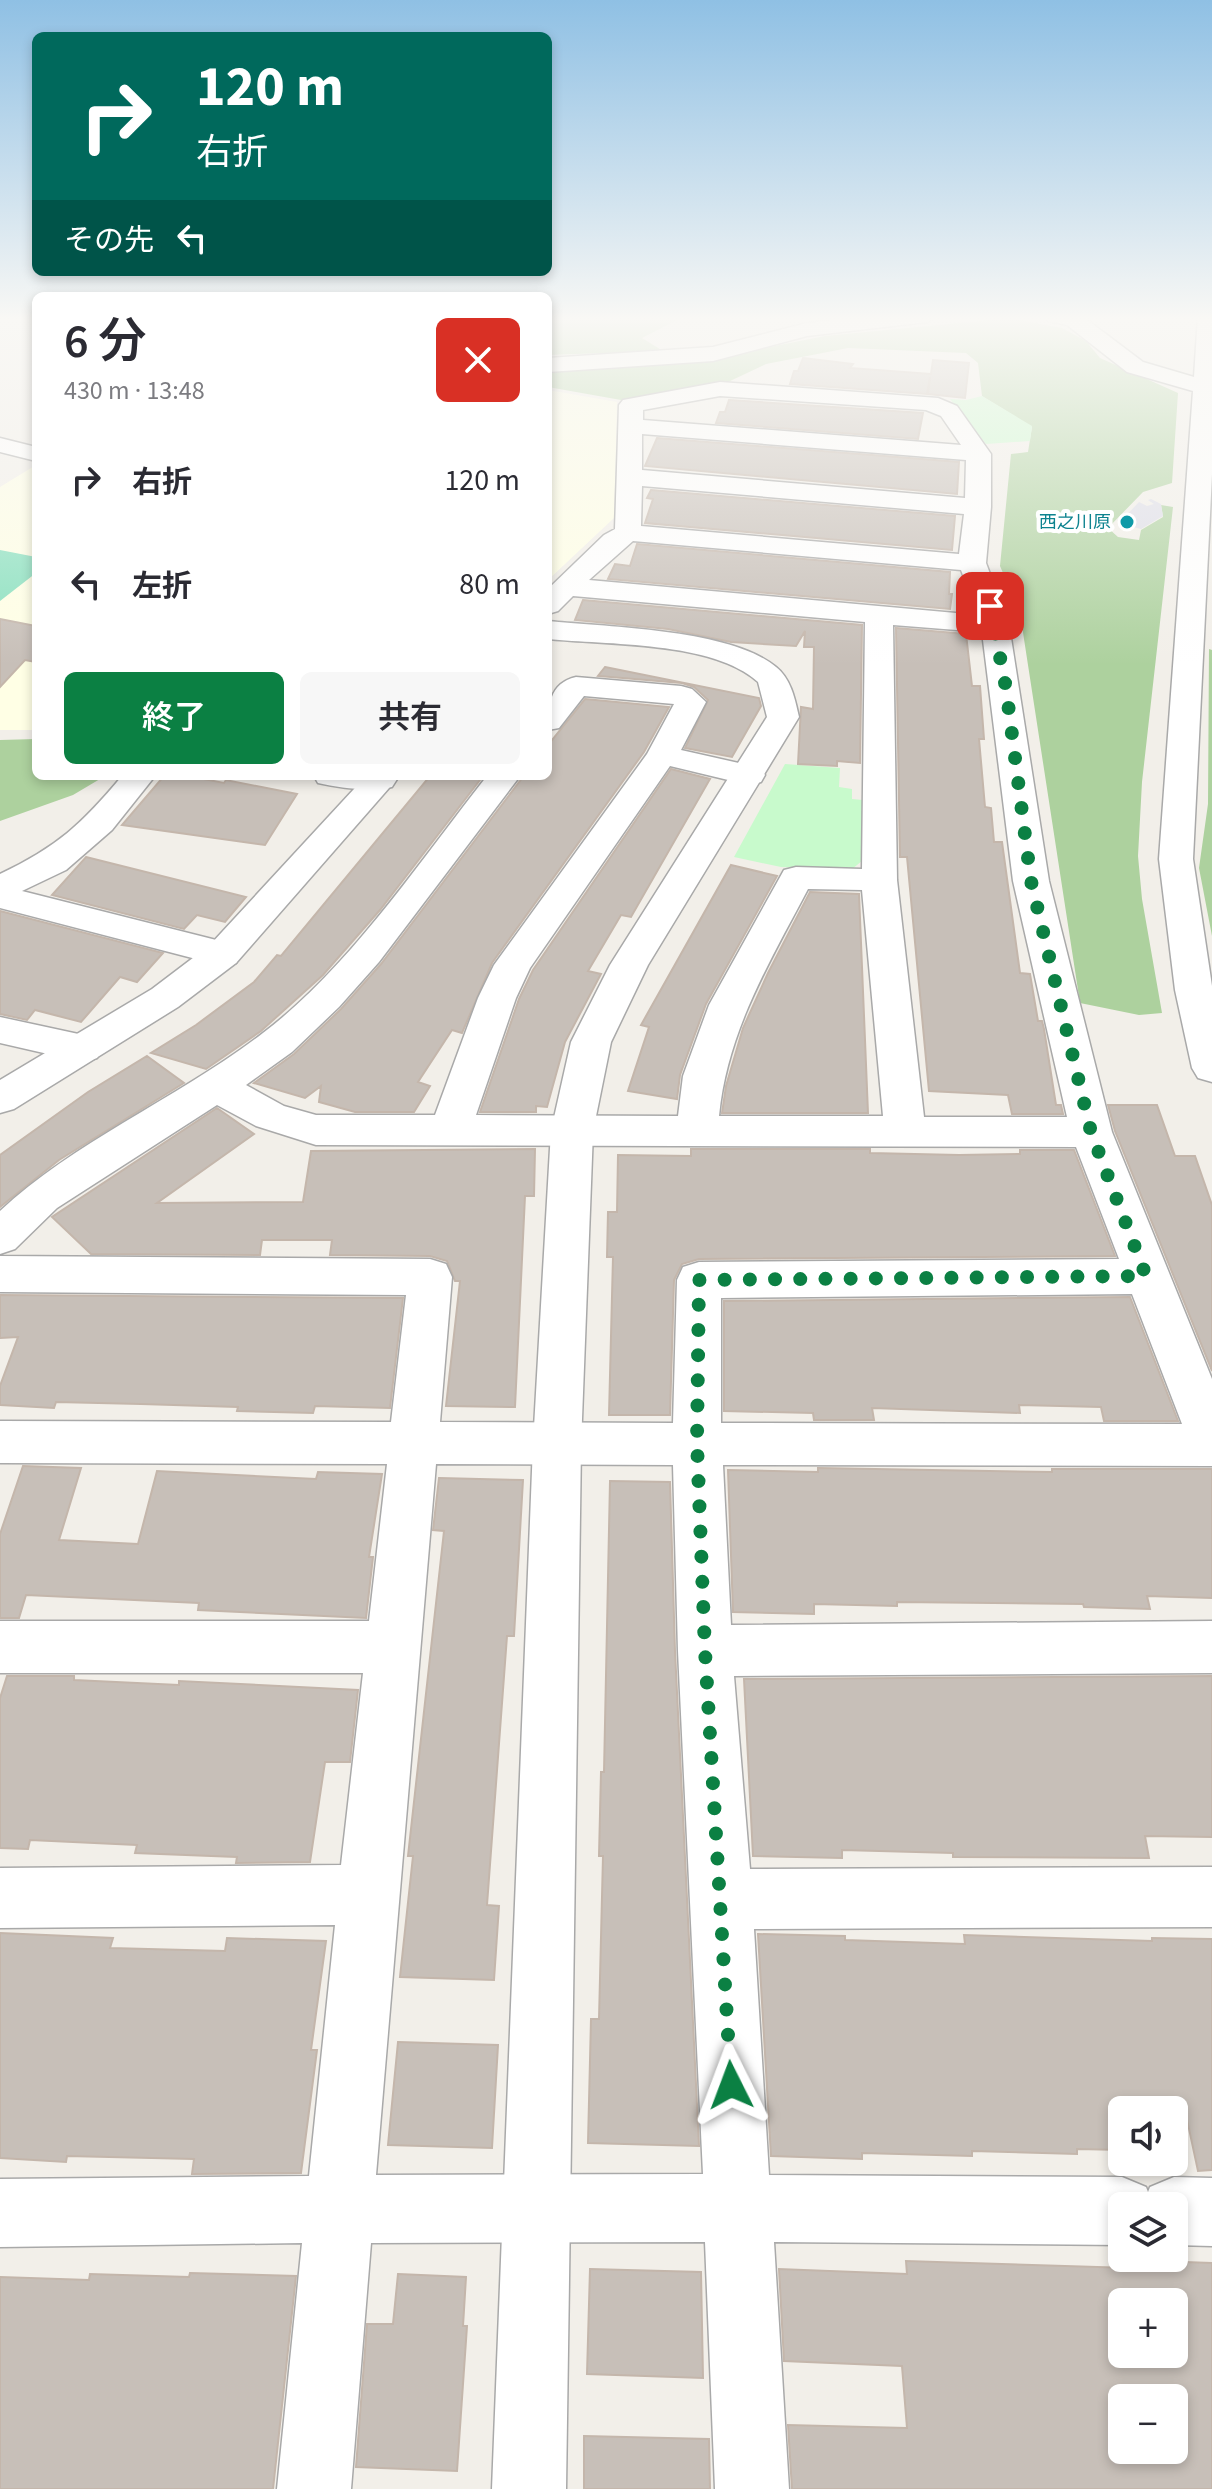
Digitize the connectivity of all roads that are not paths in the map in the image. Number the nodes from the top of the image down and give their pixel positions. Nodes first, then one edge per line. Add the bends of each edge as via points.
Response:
1 (630, 432) edge
2 (707, 432) edge
3 (964, 432) edge
4 (1204, 432) edge
5 (0, 445) edge
6 (32, 453) edge
7 (979, 454) junction
8 (631, 477) junction
9 (1205, 485) edge
10 (978, 507) junction
11 (628, 533) junction
12 (972, 563) junction
13 (558, 596) edge
14 (879, 614) junction
15 (995, 625) junction
16 (552, 630) edge
17 (552, 716) edge
18 (662, 755) junction
19 (749, 775) junction
20 (136, 780) edge
21 (379, 780) edge
22 (501, 780) edge
23 (879, 880) junction
24 (0, 888) edge
25 (0, 897) edge
26 (223, 954) junction
27 (0, 1030) edge
28 (83, 1048) junction
29 (1212, 1068) edge
30 (216, 1086) junction
31 (0, 1099) edge
32 (451, 1129) junction
33 (572, 1131) junction
34 (697, 1131) junction
35 (905, 1132) junction
36 (1091, 1132) junction
37 (0, 1237) edge
38 (0, 1274) edge
39 (1146, 1276) junction
40 (0, 1442) edge
41 (697, 1442) junction
42 (1212, 1442) edge
43 (415, 1445) junction
44 (557, 1445) junction
45 (0, 1647) edge
46 (391, 1647) junction
47 (1212, 1647) edge
48 (705, 1651) junction
49 (368, 1895) junction
50 (1212, 1897) edge
51 (0, 1898) edge
52 (722, 1899) junction
53 (538, 2207) junction
54 (737, 2209) junction
55 (341, 2211) junction
56 (1108, 2211) edge
57 (1188, 2211) edge
58 (1212, 2212) edge
59 (0, 2213) edge
60 (314, 2489) edge
61 (529, 2489) edge
62 (752, 2489) edge

1 - 8 street
2 - 7 street
3 - 7 street
4 - 9 street
5 - 6 street
7 - 10 street
8 - 10 street
8 - 11 street
9 - 29 street via 1176,859 1187,956
10 - 12 street
11 - 12 street
11 - 13 street
12 - 15 street
13 - 14 street
14 - 15 street
14 - 23 street
15 - 36 street via 1031,881
16 - 19 street via 697,647 743,660 767,674 783,717
17 - 18 street via 576,686 681,695 691,702
18 - 19 street
18 - 32 street via 513,965
19 - 33 street via 629,965 591,1042
20 - 24 street via 100,823 54,862
21 - 26 street
22 - 30 street via 326,998 278,1042
23 - 34 street via 796,878 728,1005 703,1076
23 - 35 street
25 - 26 street
26 - 28 street via 165,998
27 - 28 street
28 - 31 street
30 - 32 street via 270,1116 316,1130
30 - 37 street via 42,1197
32 - 33 street
33 - 34 street
33 - 44 street
34 - 35 street
35 - 36 street
36 - 39 street
38 - 43 street via 430,1277
39 - 41 street via 699,1280
39 - 42 street
40 - 43 street
41 - 42 street
41 - 44 street
41 - 48 street
43 - 44 street
43 - 46 street
44 - 53 street
45 - 46 street
46 - 49 street
47 - 48 street
48 - 52 street
49 - 51 street
49 - 55 street
50 - 52 street
52 - 54 street
53 - 54 street
53 - 55 street
53 - 61 street
54 - 56 street
54 - 62 street
55 - 59 street
55 - 60 street
57 - 58 street

